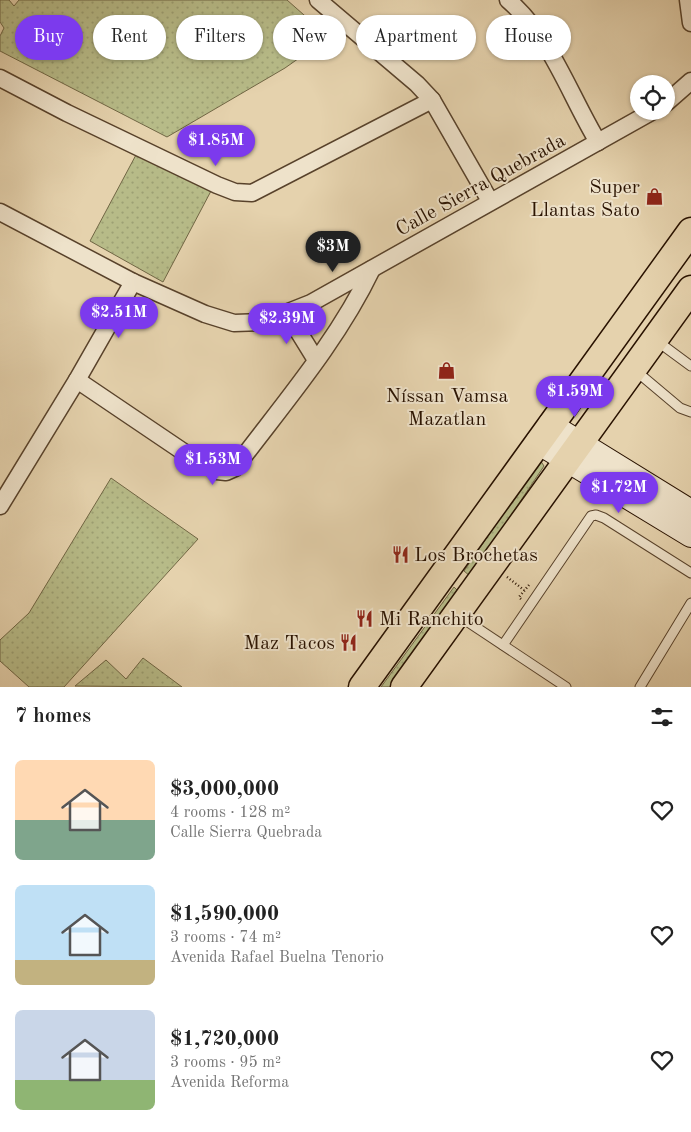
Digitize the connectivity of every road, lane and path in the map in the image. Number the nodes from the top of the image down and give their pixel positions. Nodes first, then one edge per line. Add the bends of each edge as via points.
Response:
1 (318, 0) edge
2 (508, 0) edge
3 (688, 0) edge
4 (691, 23) edge
5 (0, 78) edge
6 (691, 81) edge
7 (675, 95) edge
8 (432, 100) junction
9 (637, 120) edge
10 (598, 142) junction
11 (490, 201) junction
12 (0, 212) edge
13 (691, 231) edge
14 (372, 269) junction
15 (133, 282) junction
16 (691, 289) edge
17 (287, 313) junction
18 (655, 340) junction
19 (316, 360) junction
20 (691, 366) edge
21 (633, 370) junction
22 (77, 380) junction
23 (691, 412) edge
24 (544, 434) junction
25 (574, 452) junction
26 (0, 506) edge
27 (691, 512) edge
28 (691, 535) edge
29 (691, 573) edge
30 (691, 603) edge
31 (457, 614) junction
32 (503, 645) junction
33 (362, 687) edge
34 (404, 687) edge
35 (566, 687) edge
36 (640, 687) edge

1 - 8 street
2 - 10 street via 529,19 544,42
3 - 4 street
5 - 8 street via 217,185 235,192 252,193
6 - 7 street
8 - 11 street
9 - 10 street, Calle Sierra Quebrada
10 - 11 street, Calle Sierra Quebrada
11 - 14 street, Calle Sierra Quebrada
12 - 15 street, Calle Sierra Quebrada
13 - 24 main road
14 - 17 street, Calle Sierra Quebrada
14 - 19 street via 361,292
15 - 17 street, Calle Sierra Quebrada via 205,314 234,323 263,322
15 - 22 street
16 - 18 main road
17 - 19 street
18 - 20 lane
18 - 21 main road
19 - 22 street via 235,468 226,472 217,471 188,455
21 - 23 lane via 680,408
21 - 25 main road
22 - 26 street
24 - 25 main road
24 - 33 main road
25 - 27 main road
25 - 28 main road
25 - 31 main road
29 - 32 lane via 604,518 591,516
30 - 36 lane
31 - 32 lane
31 - 34 main road
32 - 35 lane

